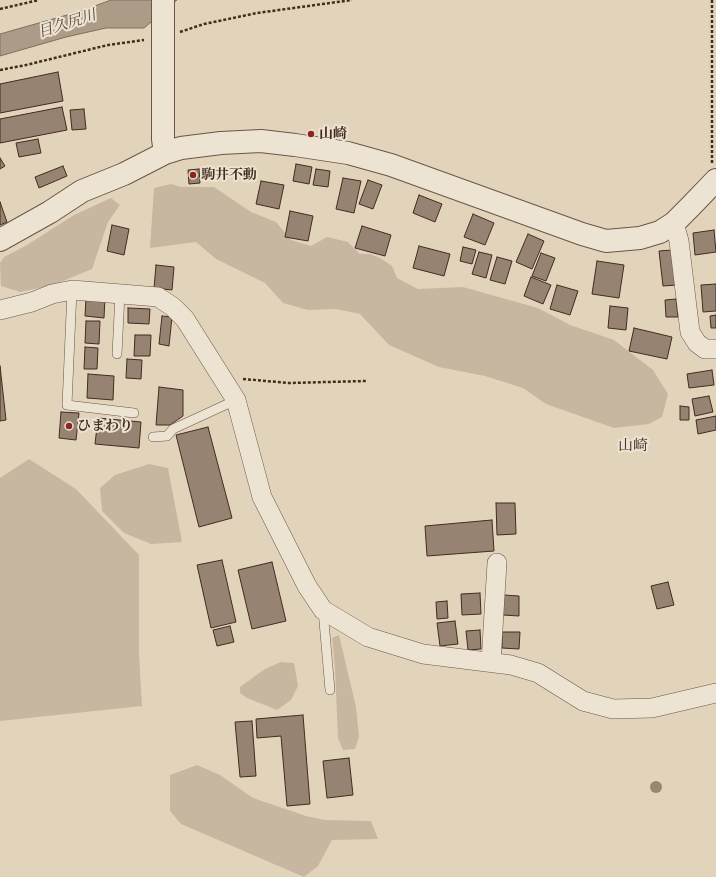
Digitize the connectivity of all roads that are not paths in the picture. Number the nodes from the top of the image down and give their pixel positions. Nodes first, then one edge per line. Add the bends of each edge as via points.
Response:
1 (163, 0) edge
2 (165, 153) junction
3 (714, 175) edge
4 (674, 223) junction
5 (0, 240) edge
6 (72, 290) junction
7 (120, 294) junction
8 (0, 310) edge
9 (716, 349) edge
10 (117, 354) dead end
11 (236, 400) junction
12 (134, 413) dead end
13 (153, 436) dead end
14 (497, 563) dead end
15 (323, 610) junction
16 (491, 662) junction
17 (330, 690) dead end
18 (716, 694) edge

1 - 2 street
2 - 4 street via 181,148 260,141 348,153 391,165 574,232 606,241 640,238 660,232
2 - 5 street via 124,174 82,191
3 - 4 street via 690,207
4 - 9 street via 679,241 690,332 696,343 705,349
6 - 7 street
6 - 8 street
6 - 12 lane via 67,405
7 - 10 lane
7 - 11 street via 158,298 173,307 186,319
11 - 13 lane via 173,430 167,436
11 - 15 street via 262,497 307,586
14 - 16 street
15 - 16 street via 368,637 409,650
15 - 17 lane
16 - 18 street via 538,673 583,701 613,709 652,708

